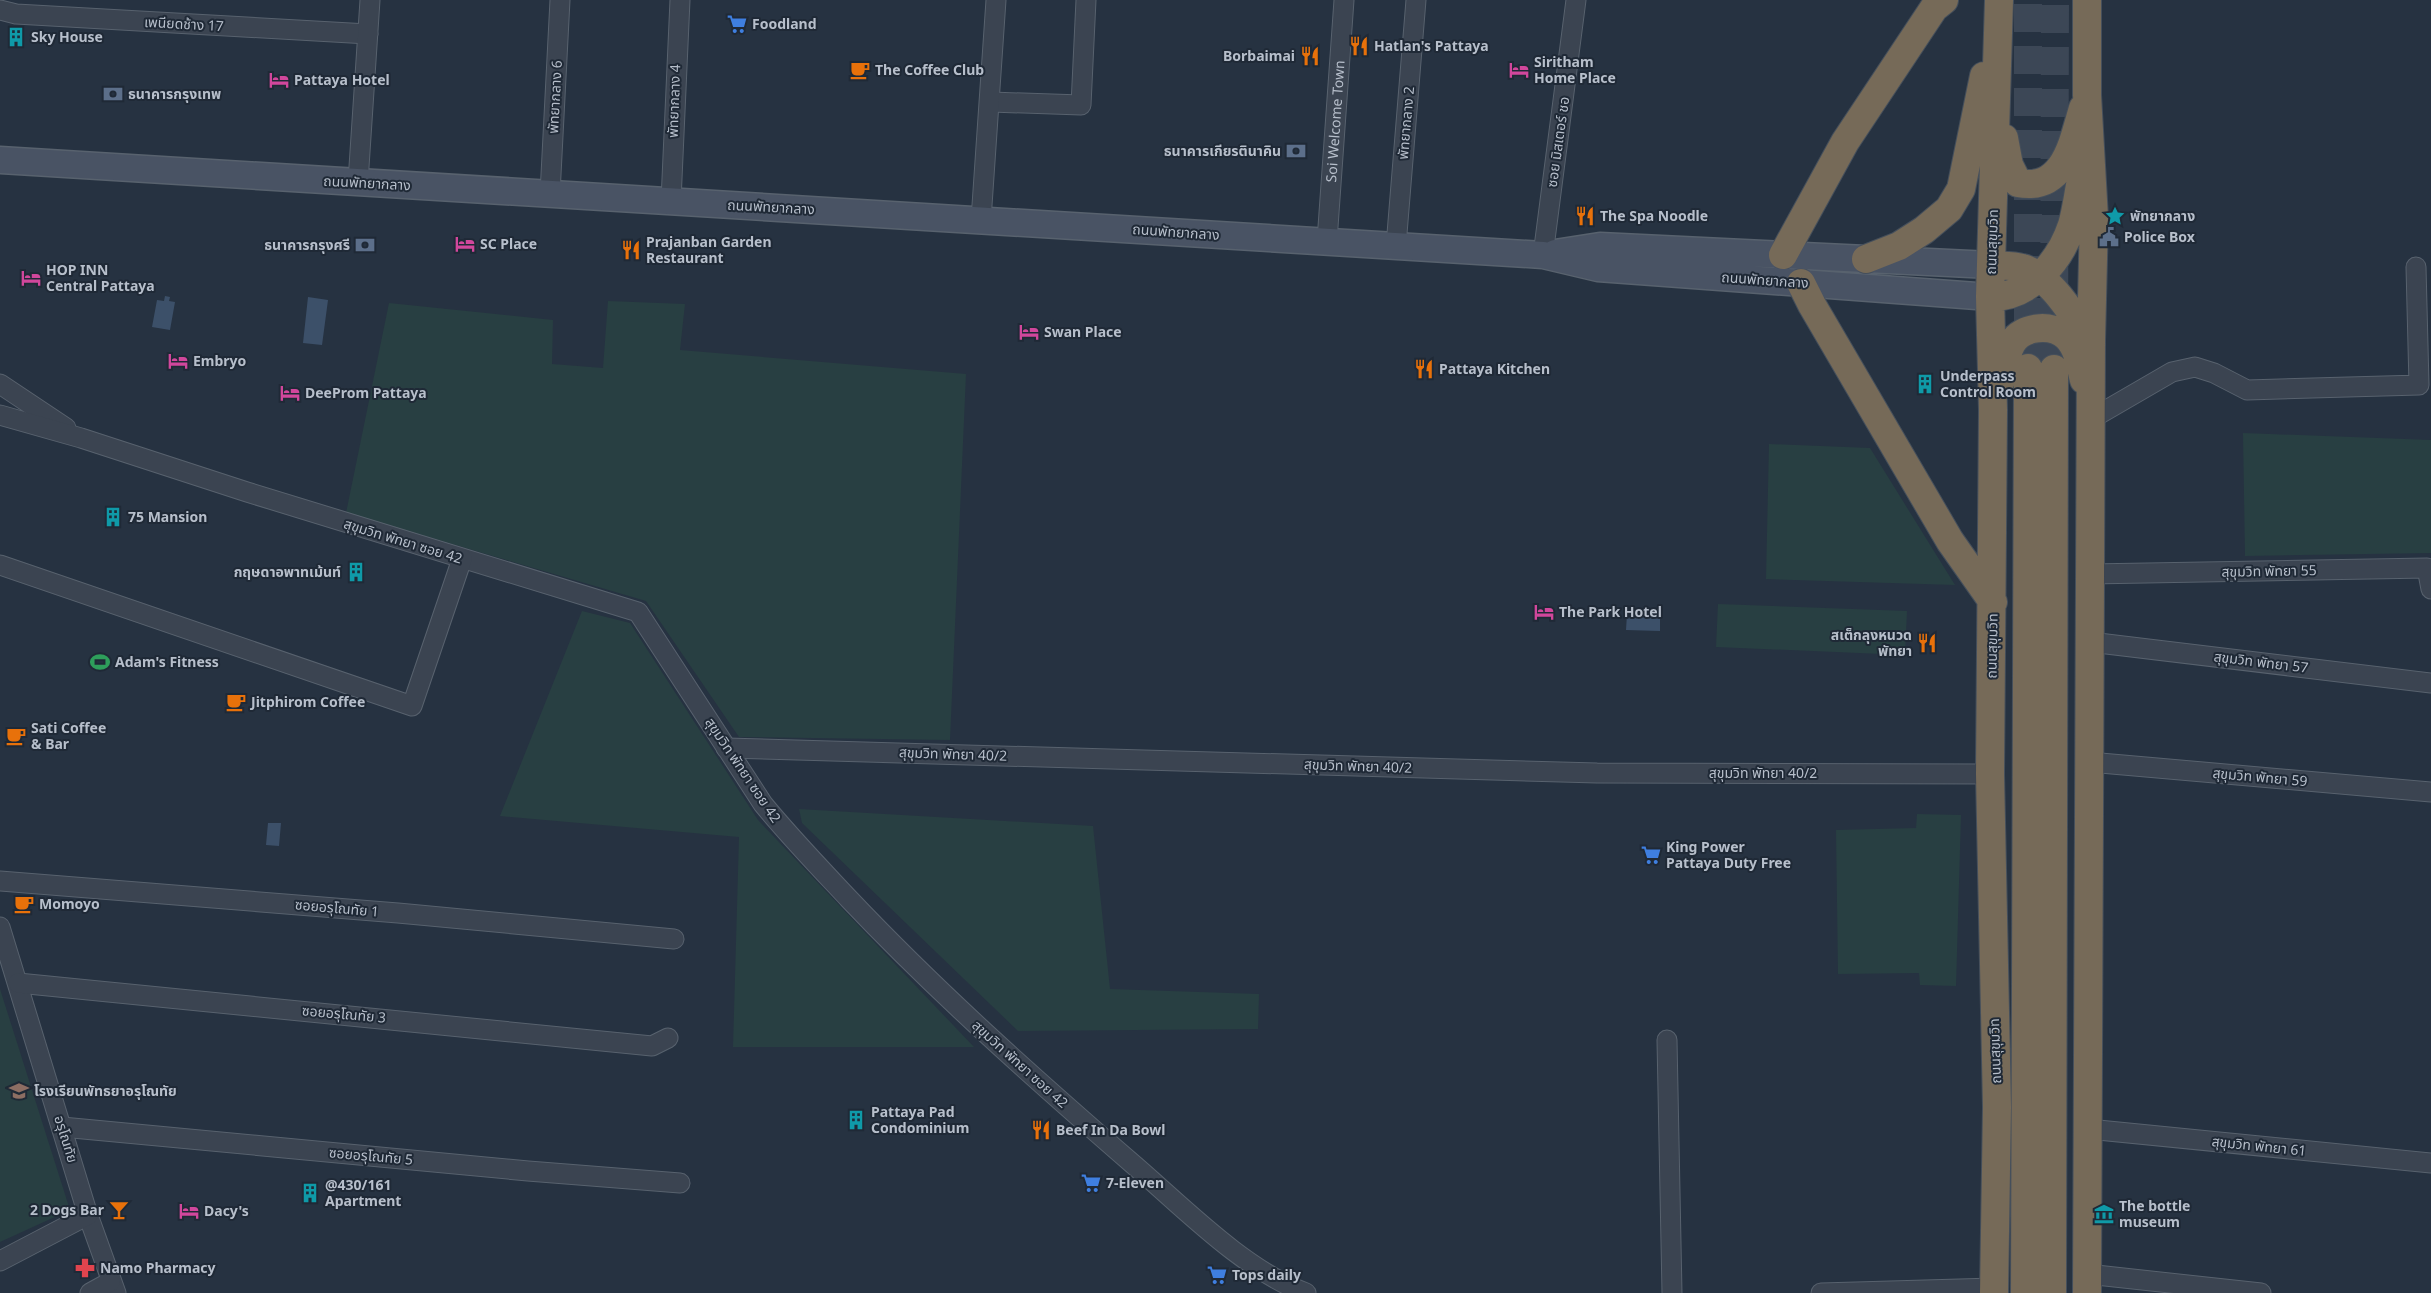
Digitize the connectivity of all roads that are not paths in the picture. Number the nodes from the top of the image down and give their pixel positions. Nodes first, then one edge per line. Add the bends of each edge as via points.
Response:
1 (370, 0) edge
2 (560, 0) edge
3 (680, 0) edge
4 (996, 0) edge
5 (1086, 0) edge
6 (1344, 0) edge
7 (1416, 0) edge
8 (1576, 0) edge
9 (1944, 0) edge
10 (1999, 0) edge
11 (2087, 0) edge
12 (0, 10) edge
13 (368, 34) junction
14 (2087, 95) junction
15 (1996, 99) junction
16 (991, 102) junction
17 (2090, 135) junction
18 (0, 160) edge
19 (358, 182) junction
20 (550, 194) junction
21 (671, 201) junction
22 (981, 220) junction
23 (1327, 242) junction
24 (1396, 246) junction
25 (1543, 255) junction
26 (1783, 255) junction
27 (1866, 259) junction
28 (1991, 265) junction
29 (2416, 267) dead end
30 (2040, 277) junction
31 (1801, 283) junction
32 (1990, 297) junction
33 (2091, 341) junction
34 (0, 384) edge
35 (1993, 410) junction
36 (2091, 413) junction
37 (0, 415) edge
38 (81, 438) junction
39 (462, 559) junction
40 (0, 565) edge
41 (2090, 574) junction
42 (2431, 589) edge
43 (1992, 602) junction
44 (2090, 642) junction
45 (2431, 683) edge
46 (726, 748) junction
47 (2089, 762) junction
48 (1990, 774) junction
49 (2431, 792) edge
50 (0, 881) edge
51 (0, 927) edge
52 (674, 938) dead end
53 (18, 983) junction
54 (668, 1038) dead end
55 (1667, 1040) dead end
56 (62, 1127) junction
57 (2088, 1129) junction
58 (2431, 1162) edge
59 (680, 1182) dead end
60 (88, 1215) junction
61 (0, 1261) edge
62 (2087, 1283) edge
63 (113, 1288) edge
64 (1994, 1290) edge
65 (90, 1293) edge
66 (1306, 1293) edge
67 (1672, 1293) edge
68 (1821, 1293) edge
69 (2025, 1293) edge
70 (2052, 1293) edge
71 (2261, 1293) edge

1 - 13 street
2 - 20 street, พัทยากลาง 6
3 - 21 street, พัทยากลาง 4
4 - 16 street
5 - 16 street via 1081,105
6 - 23 street, Soi Welcome Town
7 - 24 street, พัทยากลาง 2
8 - 25 street, ซอย มิสเตอร์ ชอ
9 - 26 highway via 1934,8 1845,142
10 - 15 highway, ถนนสุขุมวิท
10 - 27 highway via 1961,189 1949,209 1924,230 1899,246
11 - 14 highway
12 - 13 street, เพนียดช้าง 17 via 16,14
13 - 19 street
14 - 15 highway via 2068,156 2048,179 2028,185 2018,183 2009,165
14 - 17 highway
15 - 28 highway, ถนนสุขุมวิท
16 - 22 street
17 - 30 highway via 2072,225 2056,258
17 - 33 highway via 2094,218
18 - 19 main road, ถนนพัทยากลาง
19 - 20 main road, ถนนพัทยากลาง
20 - 21 main road, ถนนพัทยากลาง
21 - 22 main road, ถนนพัทยากลาง
22 - 23 main road, ถนนพัทยากลาง
23 - 24 main road, ถนนพัทยากลาง
24 - 25 main road, ถนนพัทยากลาง
25 - 26 main road, ถนนพัทยากลาง via 1600,246
25 - 31 main road, ถนนพัทยากลาง via 1598,268
26 - 27 main road, ถนนพัทยากลาง
27 - 28 main road, ถนนพัทยากลาง
28 - 30 highway via 2022,268
28 - 32 highway, ถนนสุขุมวิท
29 - 36 street via 2419,385 2247,390 2195,367 2172,372
30 - 32 highway via 2016,293
30 - 33 highway
31 - 32 main road, ถนนพัทยากลาง
31 - 43 highway via 1816,314 1950,541
32 - 35 highway, ถนนสุขุมวิท
33 - 36 highway
34 - 38 street
35 - 36 highway via 2010,345 2021,333 2032,328 2056,332 2071,342
35 - 43 highway, ถนนสุขุมวิท
36 - 41 highway
37 - 38 street
38 - 39 street, สุขุมวิท พัทยา ซอย 42
39 - 40 street via 412,706
39 - 46 street, สุขุมวิท พัทยา ซอย 42 via 638,612
41 - 42 street, สุขุมวิท พัทยา 55 via 2427,568
41 - 44 highway
43 - 48 highway, ถนนสุขุมวิท
44 - 45 street, สุขุมวิท พัทยา 57
44 - 47 highway
46 - 48 street, สุขุมวิท พัทยา 40/2 via 1597,773
46 - 66 street, สุขุมวิท พัทยา ซอย 42 via 785,832 894,947 1010,1058 1243,1257 1284,1285
47 - 49 street, สุขุมวิท พัทยา 59
47 - 57 highway
48 - 64 highway, ถนนสุขุมวิท via 1996,1107
50 - 52 street, ซอยอรุโณทัย 1
51 - 53 street, อรุโณทัย
53 - 54 street, ซอยอรุโณทัย 3 via 652,1046
53 - 56 street, อรุโณทัย
55 - 67 street
56 - 59 street, ซอยอรุโณทัย 5 via 528,1172
56 - 60 street, อรุโณทัย
57 - 58 street, สุขุมวิท พัทยา 61
57 - 62 highway
60 - 61 street
60 - 63 street, อรุโณทัย
62 - 71 street
63 - 65 street
64 - 68 street
69 - 70 highway via 2041,369

